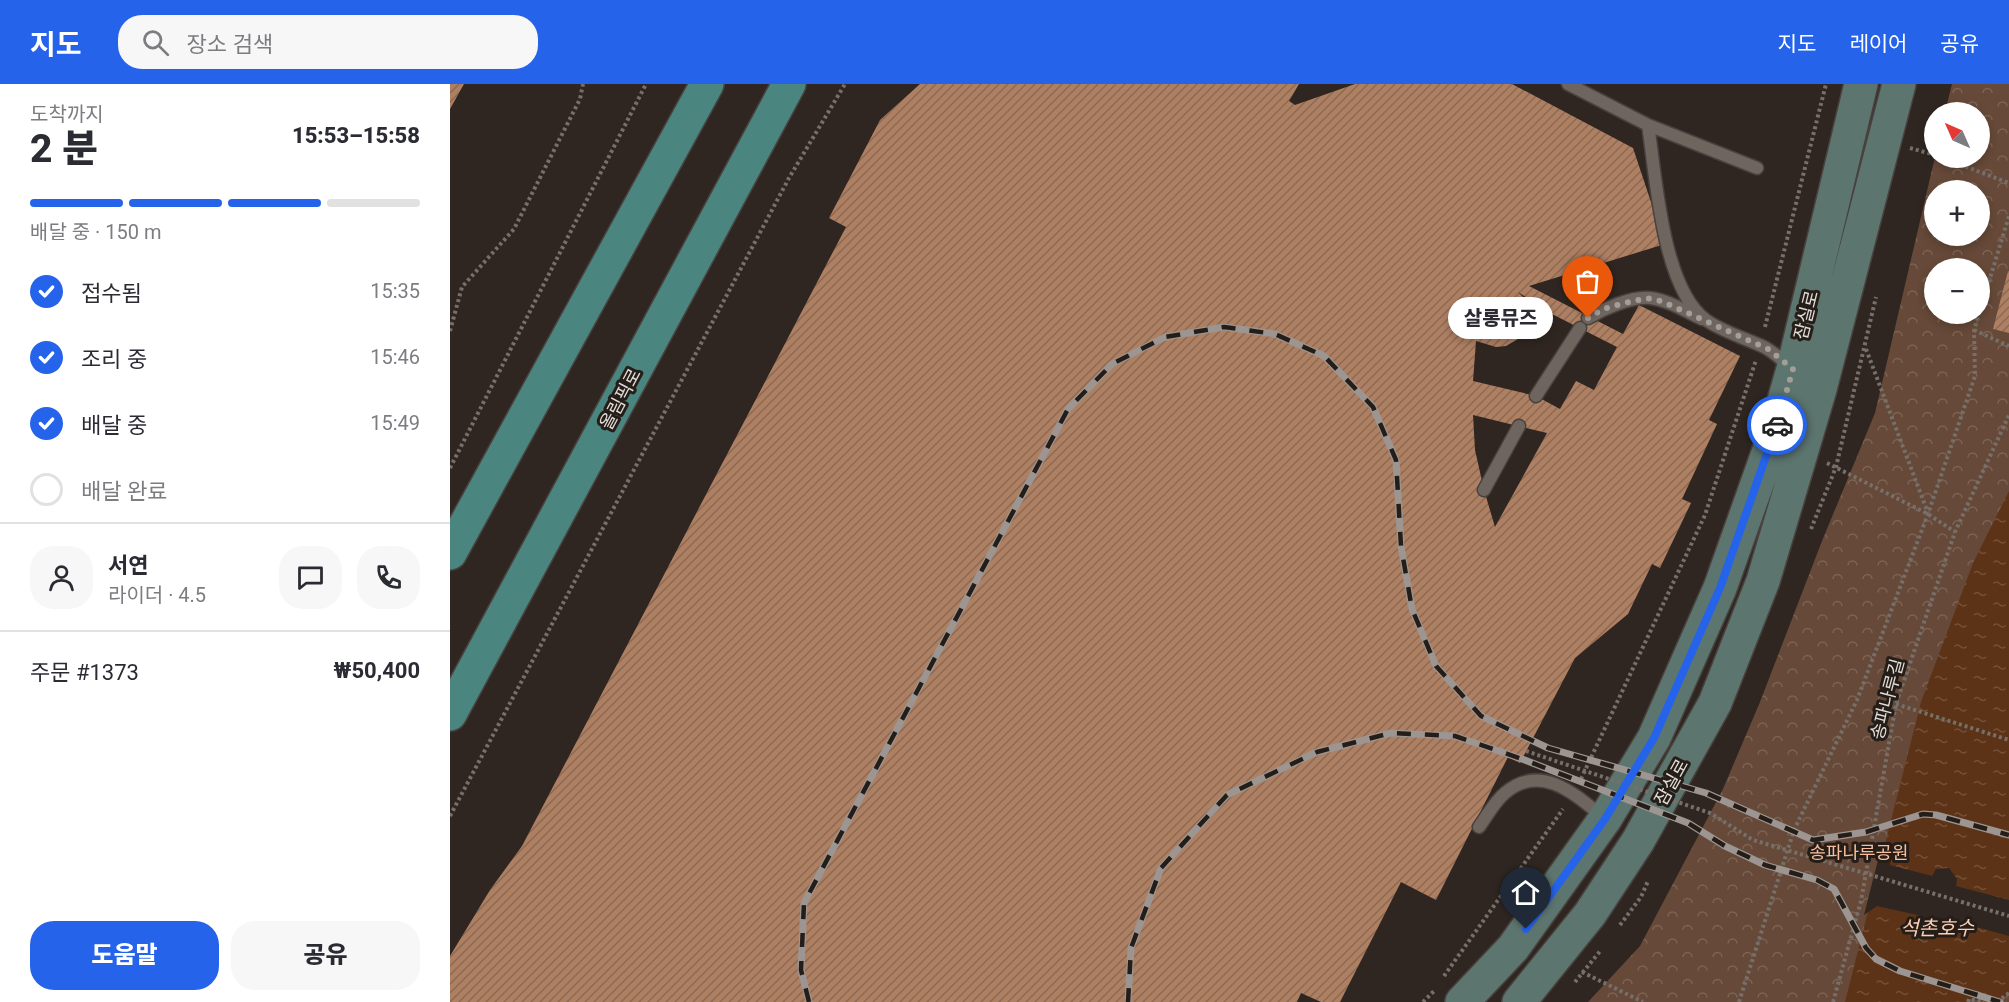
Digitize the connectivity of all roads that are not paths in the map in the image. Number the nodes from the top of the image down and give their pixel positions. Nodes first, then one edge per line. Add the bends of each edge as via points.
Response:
1 (707, 84) edge
2 (789, 84) edge
3 (1568, 84) edge
4 (1862, 84) edge
5 (1899, 84) edge
6 (1648, 125) junction
7 (1757, 168) dead end
8 (1706, 320) junction
9 (1793, 369) junction
10 (1536, 396) dead end
11 (1519, 426) dead end
12 (1484, 490) dead end
13 (450, 553) edge
14 (450, 714) edge
15 (1605, 819) junction
16 (1479, 827) dead end
17 (1462, 1002) edge
18 (1519, 1002) edge

1 - 13 main road
2 - 14 main road, 올림픽로
3 - 6 lane
4 - 9 street, 잠실로
5 - 18 street, 잠실로 via 1802,450 1763,581 1715,703 1638,841 1590,914
6 - 7 lane
6 - 8 lane via 1665,244 1681,286
8 - 9 lane via 1761,346
8 - 10 lane via 1647,298 1603,309 1584,323
9 - 15 street, 잠실로 via 1774,436 1720,588 1654,738
11 - 12 lane
15 - 16 lane via 1574,793 1545,780 1525,781 1505,793
15 - 17 street, 잠실로 via 1513,948

